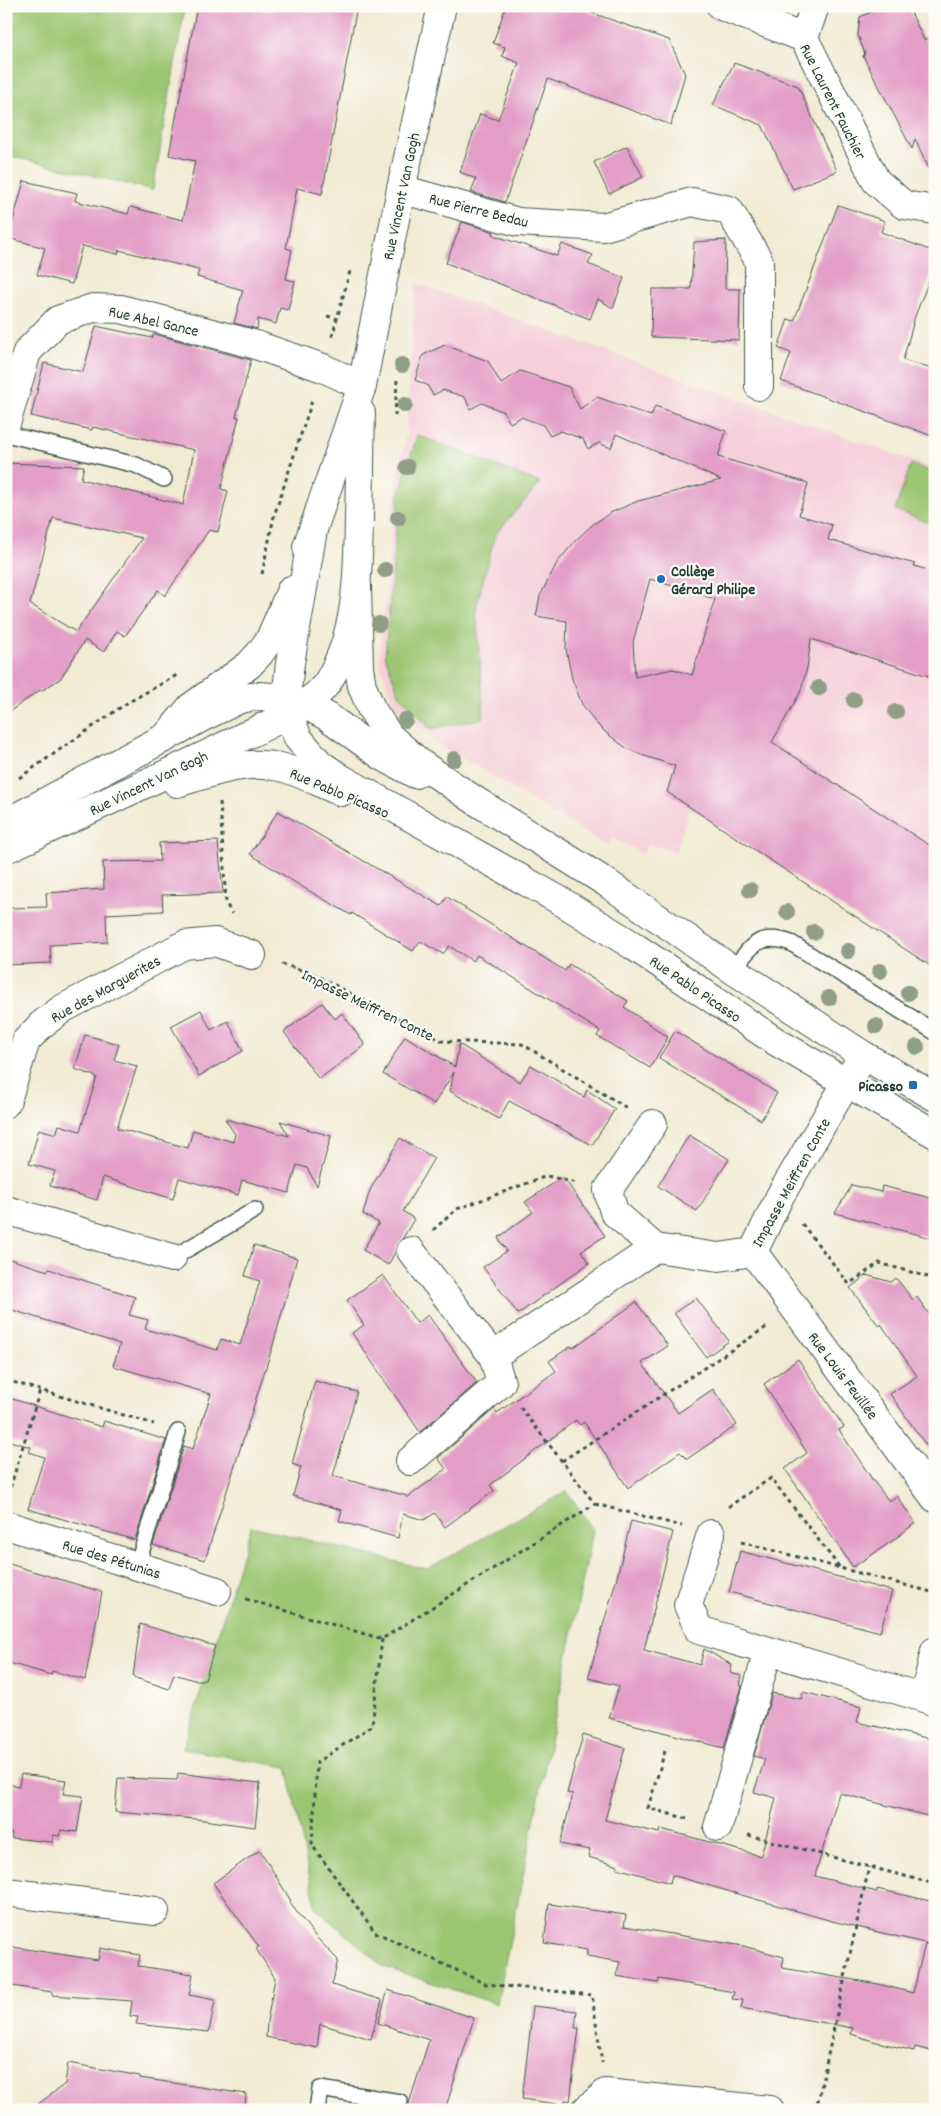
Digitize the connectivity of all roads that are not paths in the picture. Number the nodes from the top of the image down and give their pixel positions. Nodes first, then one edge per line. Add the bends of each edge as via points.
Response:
1 (442, 6) edge
2 (721, 6) edge
3 (816, 6) edge
4 (804, 38) junction
5 (401, 189) junction
6 (935, 210) edge
7 (362, 386) junction
8 (759, 386) dead end
9 (6, 424) edge
10 (6, 434) edge
11 (164, 479) dead end
12 (313, 530) junction
13 (357, 586) junction
14 (293, 705) junction
15 (165, 738) junction
16 (476, 801) junction
17 (103, 804) junction
18 (6, 823) edge
19 (456, 842) junction
20 (6, 849) edge
21 (252, 955) road end
22 (733, 970) junction
23 (935, 1032) edge
24 (863, 1055) junction
25 (846, 1083) junction
26 (935, 1097) edge
27 (6, 1103) edge
28 (653, 1124) road end
29 (935, 1134) edge
30 (6, 1210) edge
31 (255, 1210) dead end
32 (655, 1248) junction
33 (411, 1251) road end
34 (753, 1252) junction
35 (172, 1258) joint
36 (493, 1356) junction
37 (178, 1432) road end
38 (410, 1461) dead end
39 (935, 1498) edge
40 (6, 1525) edge
41 (711, 1534) road end
42 (137, 1566) junction
43 (217, 1591) road end
44 (768, 1651) junction
45 (935, 1651) edge
46 (929, 1700) edge
47 (718, 1827) road end
48 (6, 1892) edge
49 (155, 1912) dead end
50 (596, 2101) edge
51 (400, 2102) dead end
52 (317, 2110) edge
53 (770, 2110) edge

1 - 5 street, Rue Vincent Van Gogh
2 - 4 street, Rue Laurent Fauchier
3 - 4 street
4 - 6 street, Rue Laurent Fauchier via 876,180 904,205
5 - 7 street, Rue Vincent Van Gogh
5 - 8 street, Rue Pierre Bedau via 518,222 603,227 692,202 729,210 759,261
7 - 9 street, Rue Abel Gance via 323,368 253,344 121,309 93,308 58,320 26,352
7 - 12 street, Rue Vincent Van Gogh
7 - 13 street, Rue Vincent Van Gogh
10 - 11 lane via 136,466
12 - 14 street, Rue Vincent Van Gogh via 290,663
12 - 15 street, Rue Vincent Van Gogh via 270,639 249,664 191,707
13 - 14 street, Rue Vincent Van Gogh via 352,619 329,679 321,691
13 - 16 street via 359,668 371,708 389,736 408,753
14 - 15 street, Rue Vincent Van Gogh via 258,696 240,699
14 - 16 street via 328,717 382,756 424,780
14 - 17 street, Rue Vincent Van Gogh
14 - 19 street, Rue Pablo Picasso via 298,738 320,764
15 - 18 street, Rue Vincent Van Gogh
16 - 22 street via 607,883
17 - 19 street, Rue Pablo Picasso via 235,766 255,764 280,767 301,775
17 - 20 street, Rue Vincent Van Gogh
19 - 25 street, Rue Pablo Picasso via 568,905 775,1041
21 - 27 street, Rue des Marguerites via 215,942 184,944 62,1009 26,1041
22 - 23 lane via 754,943 777,938
22 - 24 street
24 - 25 street, Impasse Meiffren Conte
24 - 26 street
25 - 29 street, Rue Pablo Picasso
25 - 34 street, Impasse Meiffren Conte via 780,1196
28 - 32 street via 608,1190 614,1212
30 - 35 street
31 - 35 lane
32 - 34 street, Impasse Meiffren Conte via 719,1257
32 - 36 street
33 - 36 street
34 - 39 street, Rue Louis Feuillée
36 - 38 street via 501,1383
37 - 42 lane
40 - 42 street, Rue des Pétunias
41 - 44 street via 688,1605 698,1630
42 - 43 street, Rue des Pétunias
44 - 46 street
44 - 47 street
45 - 46 street
48 - 49 street
50 - 53 street
51 - 52 lane via 320,2089

